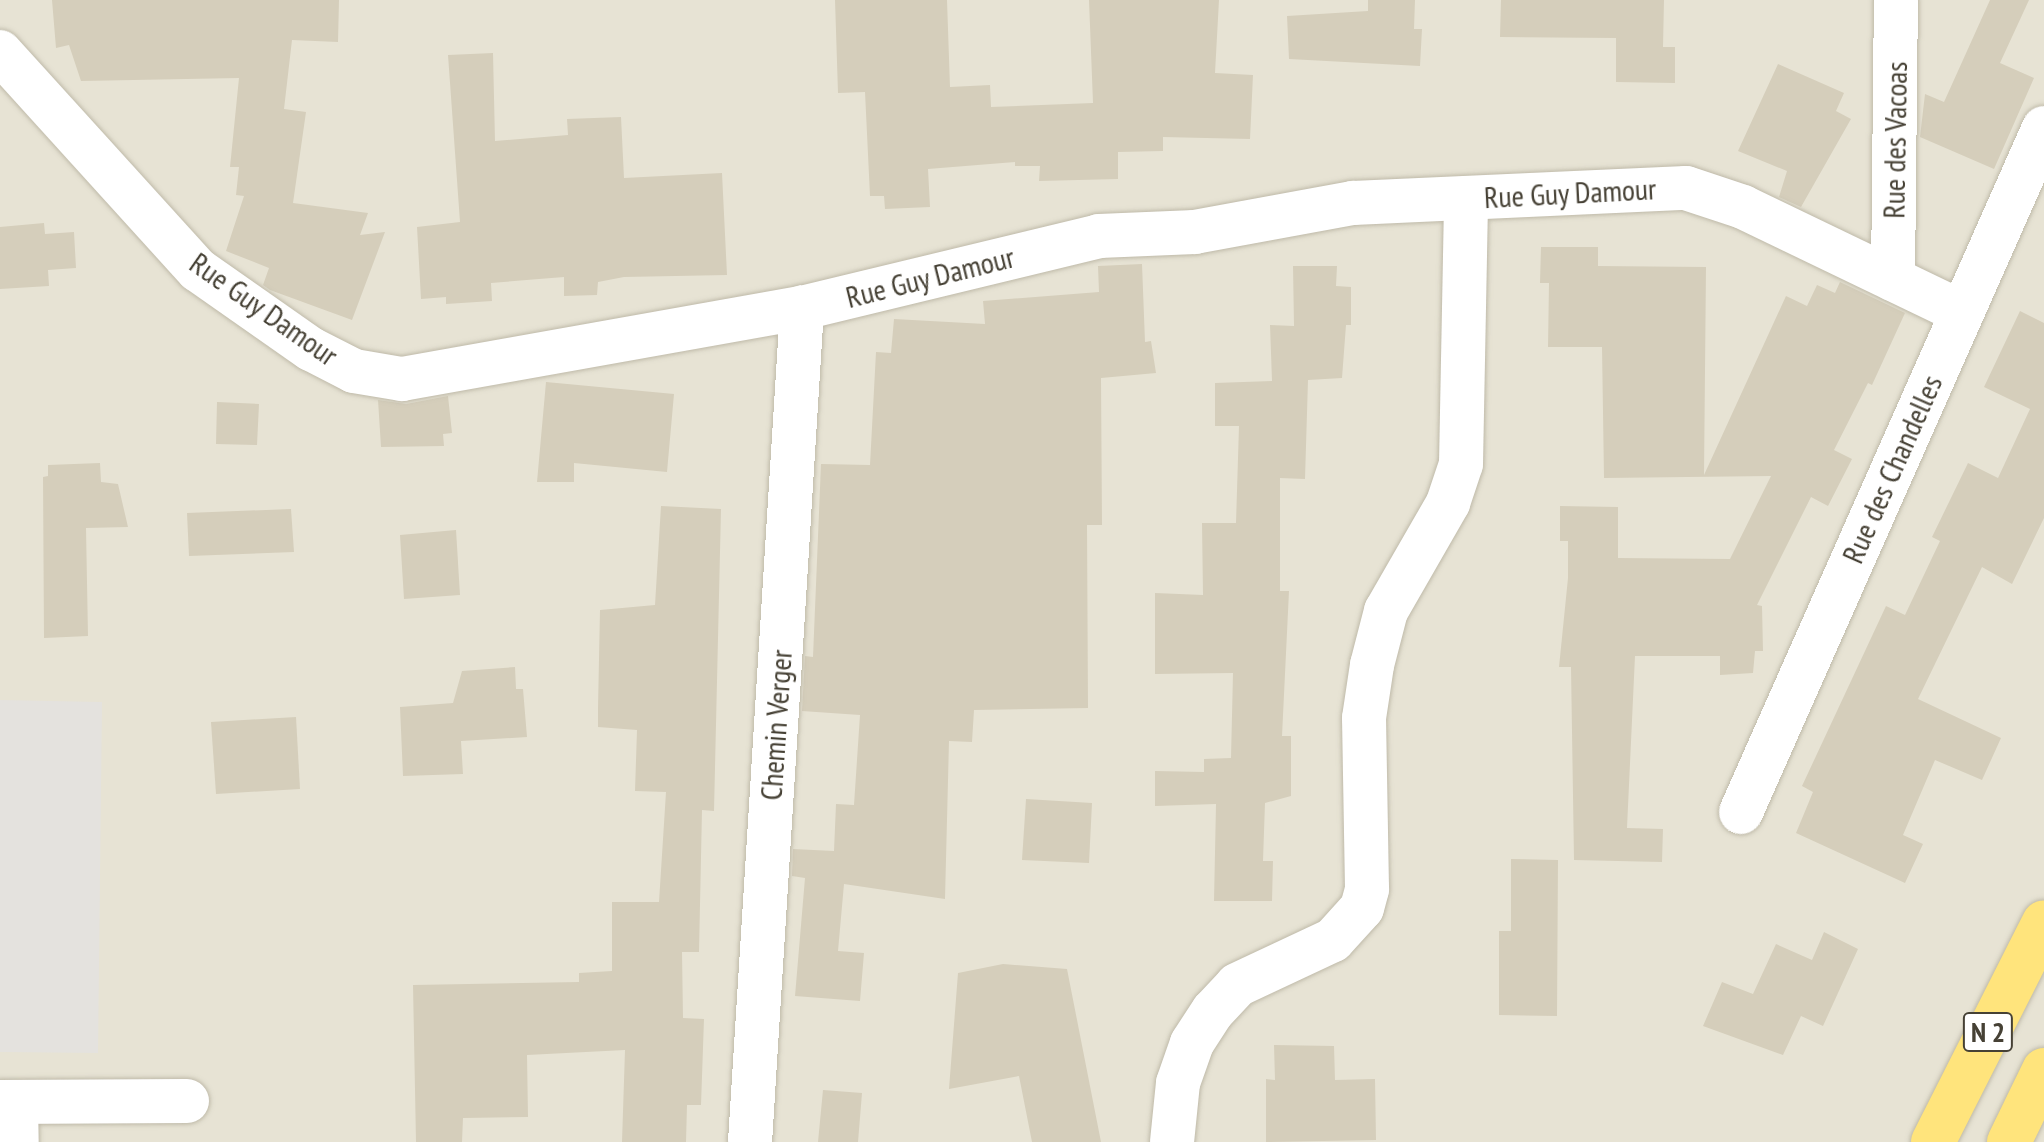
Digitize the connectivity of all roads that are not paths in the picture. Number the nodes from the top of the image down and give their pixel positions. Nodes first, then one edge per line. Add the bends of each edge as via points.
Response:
1 (1896, 0) edge
2 (0, 52) edge
3 (2044, 128) edge
4 (1466, 198) junction
5 (1893, 279) junction
6 (802, 308) junction
7 (1961, 312) junction
8 (1741, 812) dead end
9 (2044, 922) edge
10 (2044, 1070) edge
11 (187, 1101) dead end
12 (11, 1116) edge
13 (750, 1142) edge
14 (1172, 1142) edge
15 (1933, 1142) edge
16 (2009, 1142) edge

1 - 5 street, Rue des Vacoas
2 - 6 street, Rue Guy Damour via 198,270 311,349 354,371 402,379
3 - 7 street, Rue des Chandelles
4 - 5 street, Rue Guy Damour via 1686,188 1714,194
4 - 6 street, Rue Guy Damour via 1353,203 1195,232 1099,236
4 - 14 street via 1461,464 1448,503 1386,611 1372,665 1364,718 1367,889 1362,908 1333,940 1237,985 1213,1011 1192,1043 1178,1083
5 - 7 street, Rue Guy Damour
6 - 13 street, Chemin Verger
7 - 8 street, Rue des Chandelles
9 - 15 highway, N 2
10 - 16 highway, N 2
11 - 12 street

